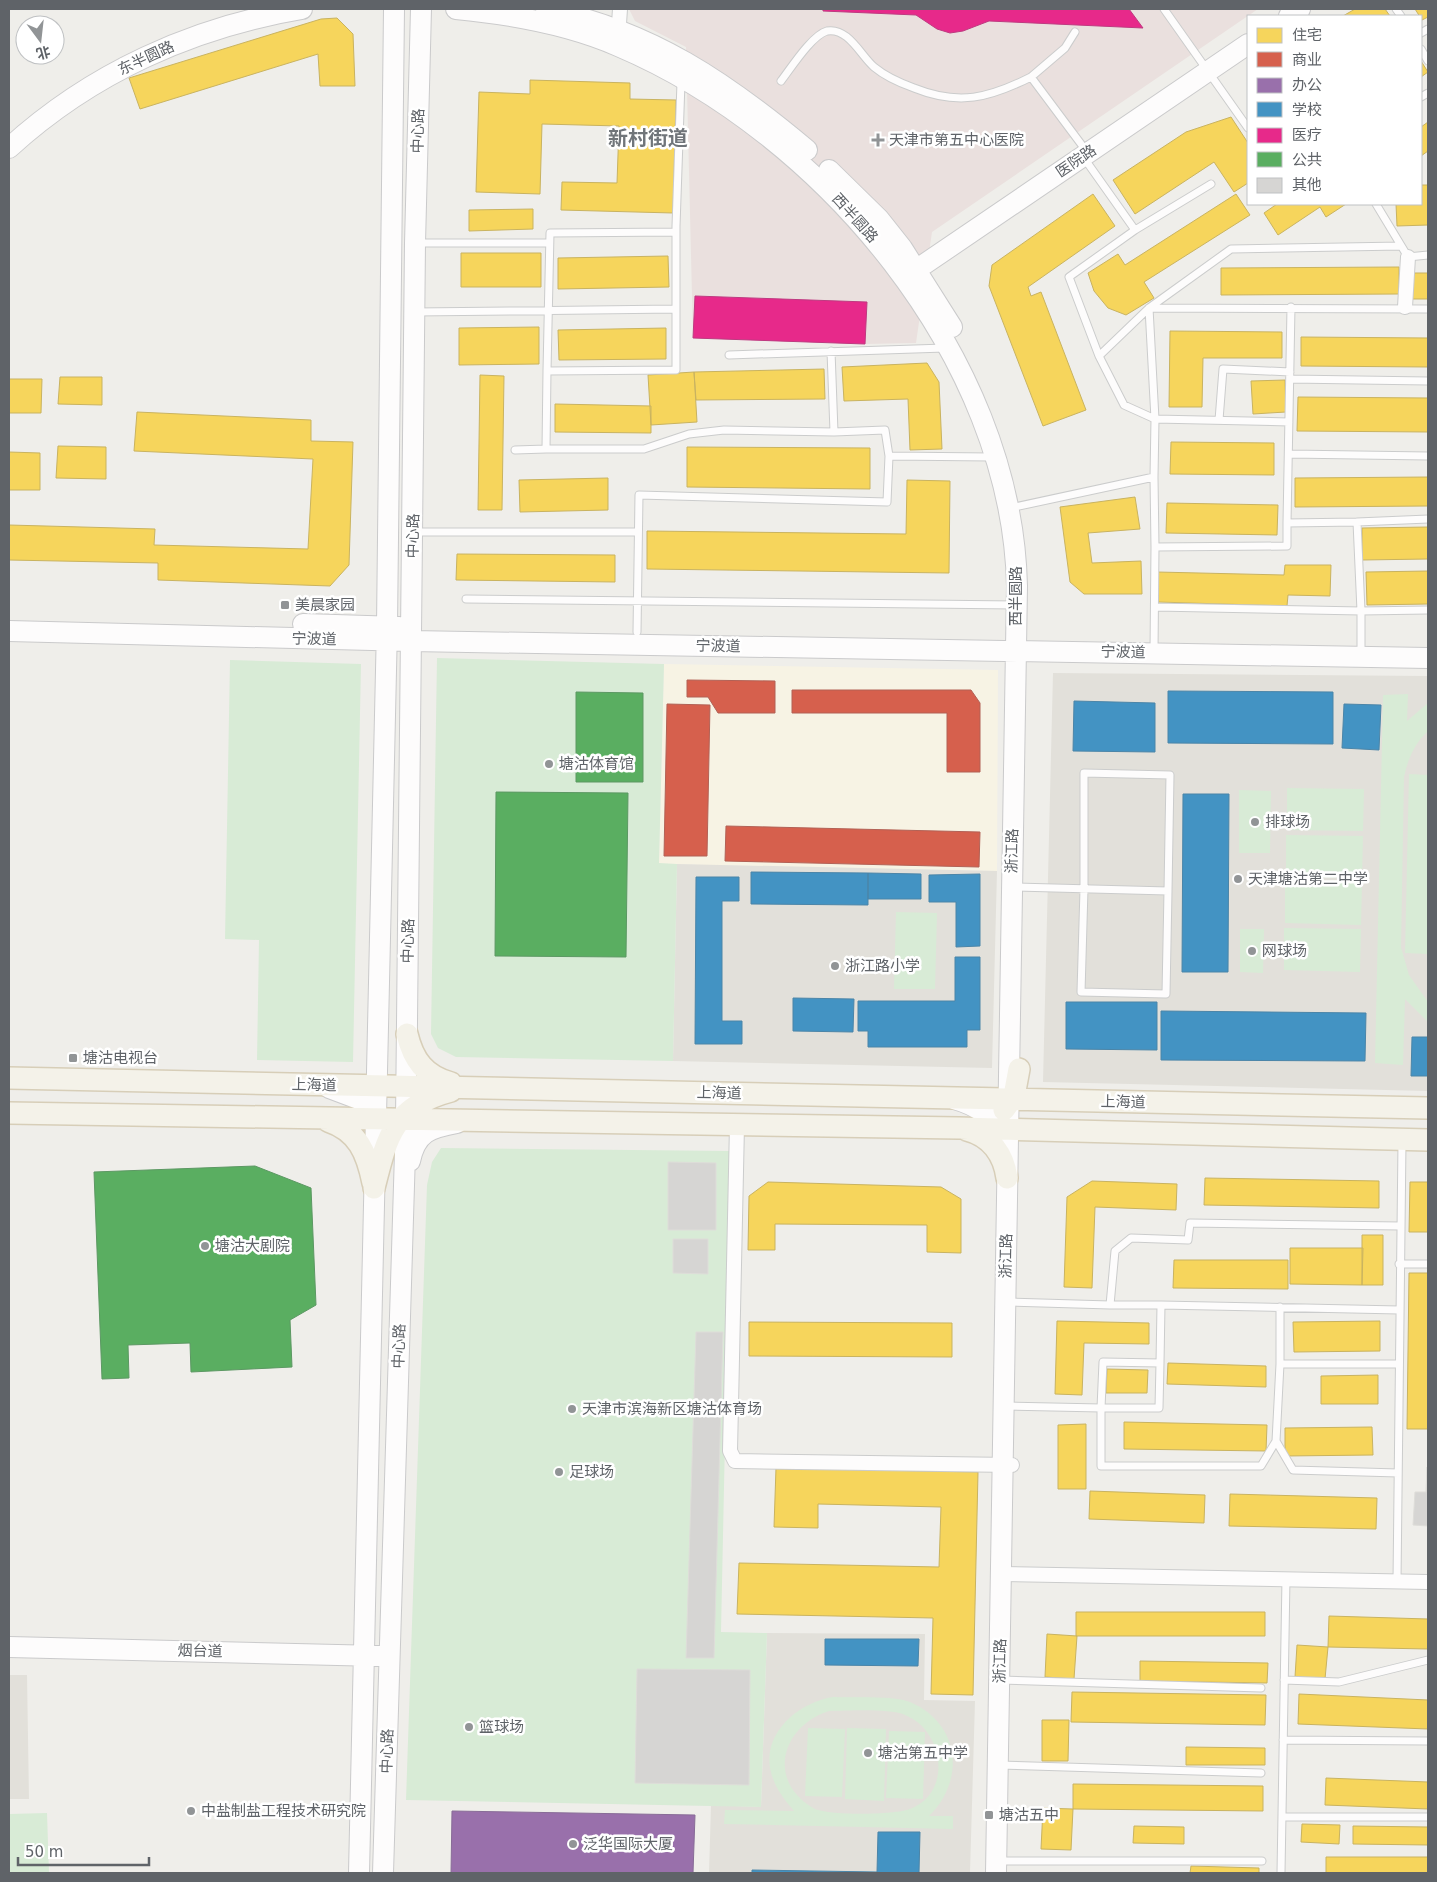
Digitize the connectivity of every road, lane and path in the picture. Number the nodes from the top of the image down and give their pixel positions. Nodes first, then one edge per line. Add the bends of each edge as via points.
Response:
1 (249, 9) edge
2 (302, 9) edge
3 (394, 9) edge
4 (421, 9) edge
5 (456, 9) edge
6 (546, 9) edge
7 (620, 9) edge
8 (1164, 9) edge
9 (1075, 32) dead end
10 (618, 37) junction
11 (1247, 45) edge
12 (1422, 50) edge
13 (1428, 61) edge
14 (1209, 71) junction
15 (681, 76) junction
16 (1031, 77) junction
17 (781, 81) dead end
18 (1247, 127) edge
19 (9, 131) edge
20 (9, 148) edge
21 (1085, 154) junction
22 (1211, 184) dead end
23 (1377, 205) edge
24 (1135, 230) junction
25 (676, 232) junction
26 (415, 243) junction
27 (549, 243) junction
28 (1405, 252) junction
29 (1428, 255) edge
30 (911, 274) junction
31 (1292, 307) junction
32 (1405, 307) junction
33 (1149, 308) junction
34 (1428, 308) edge
35 (675, 309) junction
36 (548, 310) junction
37 (414, 312) junction
38 (948, 348) junction
39 (831, 351) junction
40 (729, 355) dead end
41 (1100, 356) junction
42 (547, 371) junction
43 (1290, 375) junction
44 (1428, 381) edge
45 (1155, 419) junction
46 (1219, 420) junction
47 (1289, 422) junction
48 (834, 432) junction
49 (546, 449) junction
50 (515, 450) dead end
51 (1289, 454) junction
52 (890, 456) junction
53 (1428, 456) edge
54 (994, 457) junction
55 (1154, 477) junction
56 (1014, 507) junction
57 (1428, 519) edge
58 (1357, 522) junction
59 (1287, 523) junction
60 (413, 532) junction
61 (638, 532) junction
62 (1155, 547) junction
63 (466, 599) dead end
64 (637, 601) junction
65 (1016, 605) junction
66 (1154, 607) junction
67 (1428, 610) edge
68 (1361, 611) junction
69 (9, 618) edge
70 (9, 631) edge
71 (637, 632) junction
72 (387, 633) junction
73 (411, 634) junction
74 (1021, 645) junction
75 (1428, 645) edge
76 (1154, 647) junction
77 (1361, 650) junction
78 (1428, 658) edge
79 (1017, 887) junction
80 (1084, 888) junction
81 (1168, 891) junction
82 (407, 1034) junction
83 (1019, 1069) junction
84 (9, 1078) edge
85 (316, 1085) junction
86 (377, 1086) junction
87 (406, 1086) junction
88 (468, 1087) junction
89 (1045, 1100) junction
90 (1428, 1108) edge
91 (9, 1113) edge
92 (1008, 1117) junction
93 (318, 1119) junction
94 (391, 1119) junction
95 (467, 1121) junction
96 (737, 1125) junction
97 (959, 1128) junction
98 (1402, 1139) junction
99 (1428, 1140) edge
100 (1012, 1178) junction
101 (404, 1187) junction
102 (374, 1188) junction
103 (1400, 1226) junction
104 (1400, 1264) junction
105 (1428, 1264) edge
106 (1010, 1302) junction
107 (1110, 1305) junction
108 (1161, 1305) junction
109 (1280, 1307) junction
110 (1399, 1310) junction
111 (1160, 1364) junction
112 (1280, 1364) junction
113 (1399, 1364) junction
114 (1009, 1406) junction
115 (1102, 1408) junction
116 (1276, 1441) junction
117 (1008, 1465) junction
118 (1398, 1473) junction
119 (1006, 1574) junction
120 (1286, 1578) junction
121 (1397, 1581) junction
122 (1428, 1582) edge
123 (9, 1647) edge
124 (365, 1655) junction
125 (390, 1656) junction
126 (1428, 1660) edge
127 (1004, 1680) junction
128 (1284, 1680) junction
129 (1262, 1688) dead end
130 (1284, 1740) junction
131 (1428, 1741) edge
132 (1003, 1765) junction
133 (1261, 1773) dead end
134 (1282, 1817) junction
135 (1428, 1817) edge
136 (1262, 1861) dead end
137 (1001, 1867) edge
138 (359, 1873) edge
139 (383, 1873) edge
140 (1281, 1873) edge

1 - 19 street, 东半圆路 via 161,37 116,57 73,82
2 - 20 street, 东半圆路 via 221,27 126,65 84,90
3 - 72 street, 中心路
4 - 26 street, 中心路
5 - 10 street, 西半圆路
6 - 10 street, 西半圆路 via 575,15
7 - 10 street
8 - 14 lane
9 - 16 lane via 1065,48
10 - 15 street, 西半圆路
10 - 30 street, 西半圆路 via 658,46 715,79 780,128 812,154 879,219
11 - 14 street, 医院路
12 - 13 lane
14 - 18 lane
14 - 21 street, 医院路
15 - 25 lane
15 - 30 street, 西半圆路 via 803,164
16 - 17 lane via 989,96 969,99 936,96 891,78 874,67 850,40 829,31 820,34 807,47
16 - 21 lane
21 - 24 lane
21 - 30 street, 医院路
22 - 24 lane
23 - 28 lane
24 - 41 lane via 1069,277
25 - 27 lane via 550,232
25 - 35 lane
26 - 27 lane
26 - 37 street, 中心路
27 - 36 lane
28 - 29 lane
28 - 32 street
28 - 33 lane via 1231,248
30 - 38 street, 西半圆路
30 - 56 street, 西半圆路 via 959,340 1004,453
31 - 32 lane
31 - 33 lane
31 - 43 lane
32 - 34 lane
33 - 41 lane
33 - 45 lane
35 - 36 lane
35 - 42 lane via 676,370
36 - 37 lane
36 - 42 lane
37 - 60 street, 中心路
38 - 39 lane
38 - 54 street, 西半圆路
39 - 40 lane
39 - 48 lane
41 - 45 lane via 1124,406
42 - 49 lane
43 - 44 lane
43 - 46 lane via 1223,369
43 - 47 lane
45 - 46 lane
45 - 55 lane
46 - 47 lane
47 - 51 lane
48 - 49 lane via 724,430 689,434 644,449
48 - 52 lane via 886,430
49 - 50 lane
51 - 53 lane
51 - 59 lane
52 - 54 lane
52 - 61 lane via 887,502 639,495
54 - 56 street, 西半圆路
55 - 56 lane
55 - 62 lane
56 - 65 street, 西半圆路
56 - 74 street, 西半圆路 via 1028,567
57 - 58 lane
58 - 59 lane
58 - 68 lane
59 - 62 lane via 1287,546
60 - 61 lane
60 - 73 street, 中心路
61 - 64 lane
62 - 66 lane
63 - 64 lane
64 - 65 lane
64 - 71 lane
65 - 74 street, 西半圆路
66 - 68 lane
66 - 76 lane
67 - 68 lane
68 - 77 lane
69 - 72 street, 宁波道
70 - 72 street, 宁波道
71 - 73 street, 宁波道
71 - 74 street, 宁波道
72 - 73 street, 宁波道
72 - 86 street, 中心路
73 - 74 street, 宁波道
73 - 82 street, 中心路
74 - 76 street, 宁波道
74 - 79 street, 浙江路
75 - 77 street, 宁波道
76 - 77 street, 宁波道
77 - 78 street, 宁波道
79 - 80 lane
79 - 83 street, 浙江路
79 - 92 street, 浙江路
80 - 81 lane
80 - 81 lane via 1081,992 1166,994
80 - 81 lane via 1084,773 1170,775
82 - 87 street, 中心路
82 - 88 main road via 413,1054 429,1074
83 - 89 main road via 1027,1092
83 - 92 main road
84 - 85 main road, 上海道
85 - 86 main road, 上海道
85 - 94 street via 352,1095
86 - 87 main road, 上海道
86 - 94 street, 中心路
87 - 88 main road, 上海道
87 - 94 street, 中心路
88 - 92 main road, 上海道 via 953,1098
88 - 94 main road via 432,1097
89 - 90 main road, 上海道
89 - 92 main road, 上海道
91 - 93 main road, 上海道
92 - 97 main road, 上海道
92 - 98 main road, 上海道
92 - 100 street, 浙江路
93 - 94 main road, 上海道
93 - 102 main road via 338,1125 356,1138 365,1151
94 - 95 main road, 上海道
94 - 101 street, 中心路
94 - 102 main road
95 - 96 main road, 上海道
95 - 101 street via 428,1131 416,1141
96 - 97 main road, 上海道
96 - 117 street via 730,1451 735,1461
97 - 100 main road via 979,1135 994,1146
98 - 99 main road, 上海道
98 - 103 lane
100 - 106 street, 浙江路
101 - 125 street, 中心路
102 - 124 street, 中心路
103 - 104 lane
103 - 107 lane via 1190,1223 1188,1240 1130,1238 1115,1251
104 - 105 lane
104 - 110 lane
106 - 107 lane
106 - 114 street, 浙江路
107 - 108 lane
108 - 109 lane
108 - 111 lane
109 - 110 lane
109 - 112 lane
110 - 113 lane
111 - 115 lane via 1159,1408
111 - 115 lane via 1103,1362
112 - 113 lane
112 - 116 lane
113 - 118 lane
114 - 115 lane
114 - 117 street, 浙江路
115 - 116 lane via 1101,1466 1261,1466
116 - 118 lane via 1293,1470
117 - 119 street, 浙江路
118 - 121 lane
119 - 120 street
119 - 127 street, 浙江路
120 - 121 street
120 - 128 lane
121 - 122 street
123 - 124 street, 烟台道
124 - 125 street, 烟台道
124 - 138 street, 中心路
125 - 139 street, 中心路
126 - 128 lane via 1339,1682
127 - 129 lane
127 - 132 street, 浙江路
128 - 130 lane
130 - 131 lane
130 - 134 lane
132 - 133 lane
132 - 137 street, 浙江路
134 - 135 lane
134 - 140 lane
136 - 137 lane

